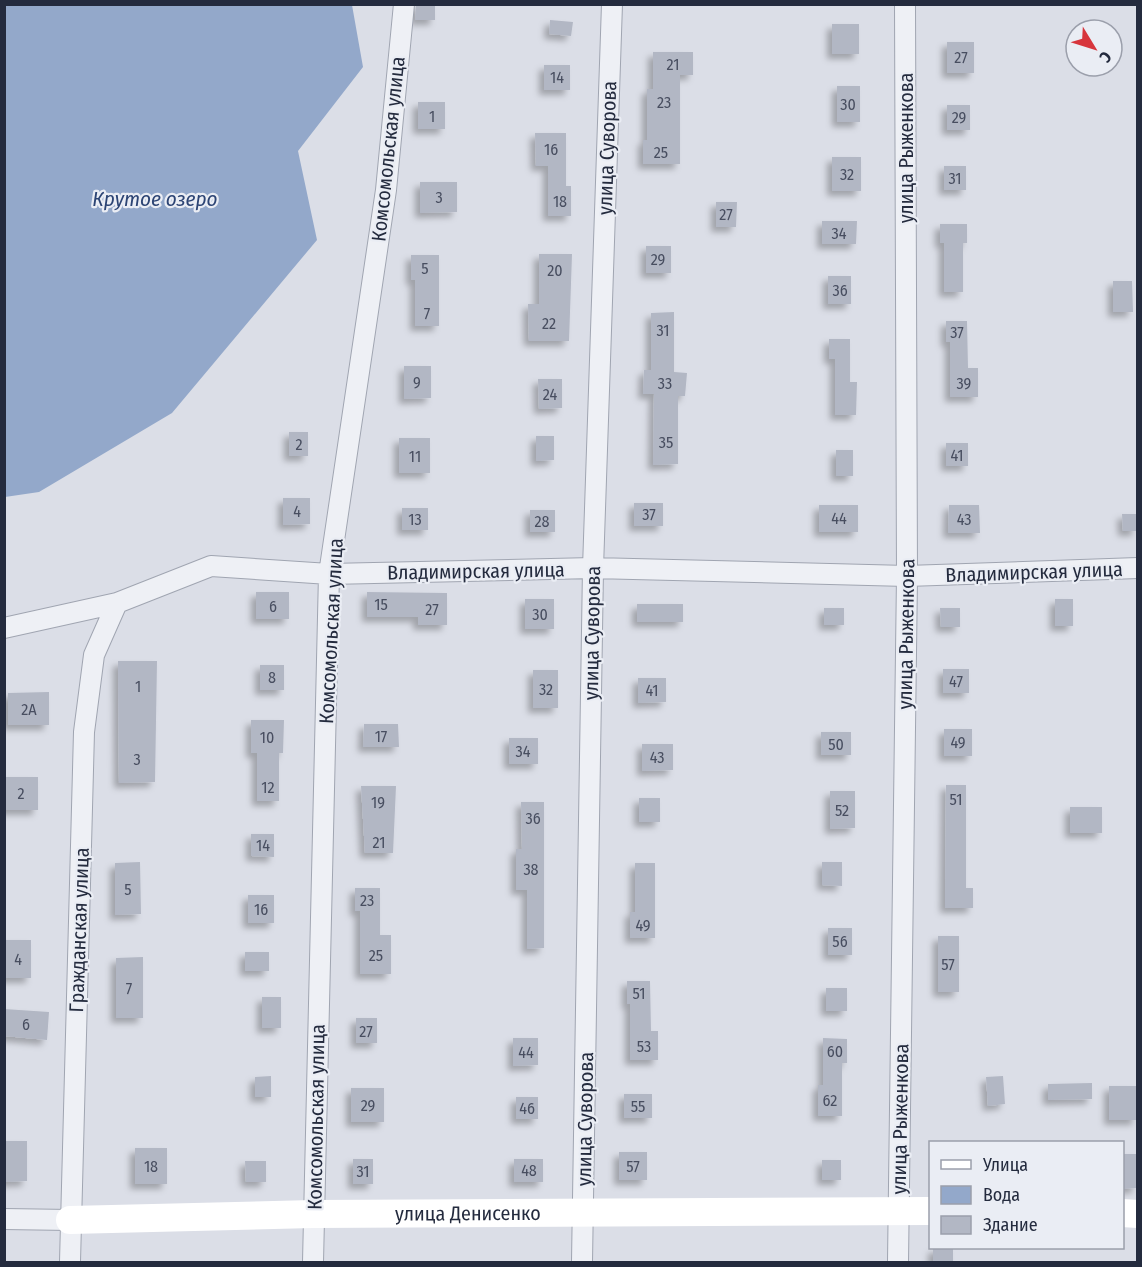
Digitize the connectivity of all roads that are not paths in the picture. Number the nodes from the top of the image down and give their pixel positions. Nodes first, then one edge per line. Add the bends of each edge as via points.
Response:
1 (404, 4) edge
2 (612, 4) edge
3 (905, 4) edge
4 (593, 568) junction
5 (1137, 568) edge
6 (329, 574) junction
7 (907, 576) junction
8 (117, 603) junction
9 (4, 628) edge
10 (898, 1211) junction
11 (929, 1211) edge
12 (584, 1213) junction
13 (313, 1214) junction
14 (4, 1219) edge
15 (70, 1220) junction
16 (70, 1263) edge
17 (313, 1263) edge
18 (582, 1263) edge
19 (898, 1263) edge

1 - 6 street, Комсомольская улица via 386,190
2 - 4 street, улица Суворова
3 - 7 street, улица Рыженкова
4 - 6 street, Владимирская улица
4 - 7 street, Владимирская улица
4 - 12 street, улица Суворова
5 - 7 street, Владимирская улица
6 - 8 street, Владимирская улица via 211,566
6 - 13 street, Комсомольская улица
7 - 10 street, улица Рыженкова
8 - 9 street, Владимирская улица
8 - 15 street, Гражданская улица via 94,656 84,732
10 - 11 street, улица Денисенко
10 - 12 street, улица Денисенко
10 - 19 street, улица Рыженкова
12 - 13 street, улица Денисенко
12 - 18 street, улица Суворова
13 - 15 street, улица Денисенко
13 - 17 street, Комсомольская улица
14 - 15 street, улица Денисенко
15 - 16 street, Гражданская улица

